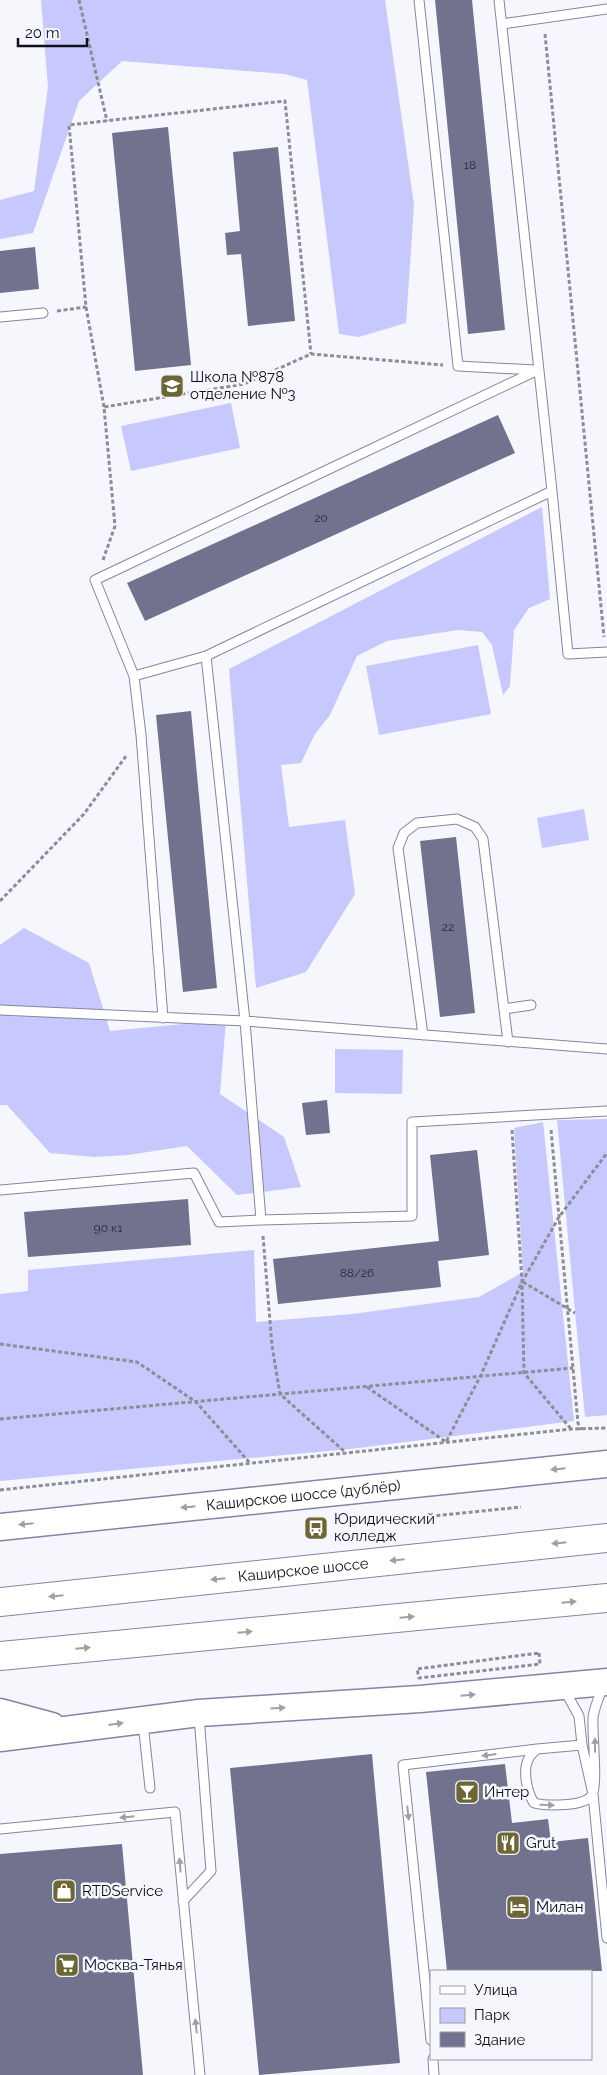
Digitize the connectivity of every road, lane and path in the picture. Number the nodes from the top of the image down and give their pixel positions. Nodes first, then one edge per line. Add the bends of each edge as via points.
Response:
1 (79, 0) edge
2 (419, 0) edge
3 (499, 0) edge
4 (607, 9) edge
5 (543, 18) junction
6 (502, 24) junction
7 (107, 121) junction
8 (86, 307) junction
9 (43, 313) joint
10 (0, 317) edge
11 (311, 354) junction
12 (458, 366) junction
13 (538, 370) junction
14 (104, 407) junction
15 (552, 491) junction
16 (95, 580) junction
17 (606, 652) edge
18 (206, 656) junction
19 (134, 676) junction
20 (141, 735) junction
21 (0, 901) edge
22 (531, 1005) dead end
23 (504, 1009) junction
24 (0, 1010) edge
25 (163, 1018) junction
26 (245, 1021) junction
27 (423, 1035) junction
28 (508, 1042) junction
29 (607, 1049) edge
30 (607, 1111) edge
31 (549, 1114) junction
32 (511, 1117) junction
33 (607, 1153) edge
34 (0, 1190) edge
35 (559, 1217) junction
36 (261, 1220) junction
37 (522, 1282) junction
38 (567, 1307) junction
39 (575, 1313) dead end
40 (0, 1344) edge
41 (573, 1368) junction
42 (524, 1373) junction
43 (480, 1377) junction
44 (366, 1386) junction
45 (280, 1394) junction
46 (196, 1402) junction
47 (0, 1419) edge
48 (607, 1428) edge
49 (571, 1429) junction
50 (581, 1430) junction
51 (446, 1442) junction
52 (345, 1452) junction
53 (249, 1463) junction
54 (607, 1464) edge
55 (0, 1490) edge
56 (522, 1507) dead end
57 (404, 1519) dead end
58 (0, 1527) edge
59 (607, 1538) edge
60 (607, 1598) edge
61 (0, 1602) edge
62 (0, 1656) edge
63 (540, 1664) dead end
64 (417, 1669) dead end
65 (605, 1682) edge
66 (562, 1686) junction
67 (0, 1712) edge
68 (199, 1713) junction
69 (143, 1721) junction
70 (68, 1731) junction
71 (0, 1738) edge
72 (582, 1744) junction
73 (537, 1749) junction
74 (150, 1788) dead end
75 (593, 1794) junction
76 (0, 1830) edge
77 (183, 1901) junction
78 (607, 1938) edge
79 (430, 2030) edge
80 (433, 2060) edge
81 (200, 2075) edge
82 (434, 2075) edge

1 - 7 path
2 - 12 lane
3 - 6 lane
4 - 5 lane
5 - 6 lane
5 - 17 path
6 - 13 lane
7 - 8 path via 69,125
7 - 11 path via 284,102
8 - 9 path
8 - 14 path
9 - 10 lane
11 - 12 path
11 - 14 path via 244,384
12 - 13 lane
13 - 15 lane
13 - 16 lane
14 - 16 path via 115,526
15 - 17 lane via 568,654
15 - 18 lane
16 - 19 lane
18 - 19 lane
18 - 26 lane
19 - 20 lane
20 - 21 path via 84,814
20 - 25 lane
22 - 23 lane
23 - 27 lane via 483,839 474,827 457,819 416,823 404,833 398,848
23 - 28 lane
24 - 25 lane
25 - 26 lane
26 - 27 lane
26 - 36 lane
27 - 28 lane
28 - 29 lane
30 - 31 lane
31 - 32 lane
31 - 35 path
32 - 36 lane via 412,1122 412,1216
32 - 37 path
33 - 35 path
34 - 36 lane via 194,1173 218,1222
35 - 37 path
35 - 38 path
36 - 45 path via 272,1346
37 - 38 path
37 - 42 path
37 - 43 path
38 - 39 path
38 - 41 path
40 - 46 path via 137,1362
41 - 42 path
41 - 50 path
42 - 43 path
42 - 49 path
43 - 44 path
43 - 51 path
44 - 45 path
44 - 51 path
45 - 46 path
45 - 52 path
46 - 47 path
46 - 53 path
48 - 50 path
49 - 50 path
49 - 51 path
51 - 52 path
52 - 53 path
53 - 55 path
54 -> 58 main road, Каширское шоссе (дублёр)
56 - 57 path
59 -> 61 main road, Каширское шоссе
62 -> 60 main road
63 - 64 path via 539,1654
65 - 66 main road
75 -> 65 lane via 594,1714
68 -> 66 main road
66 - 72 lane via 579,1716
67 - 70 main road
68 - 69 main road
68 - 77 lane via 211,1871
70 -> 69 main road
69 - 74 lane
70 - 71 main road
72 - 73 lane
72 - 75 lane
73 -> 75 lane via 528,1758 526,1772 534,1804 580,1803
73 -> 79 lane via 403,1765
75 - 78 lane
77 -> 76 lane via 175,1812
81 -> 77 lane
80 - 82 lane

